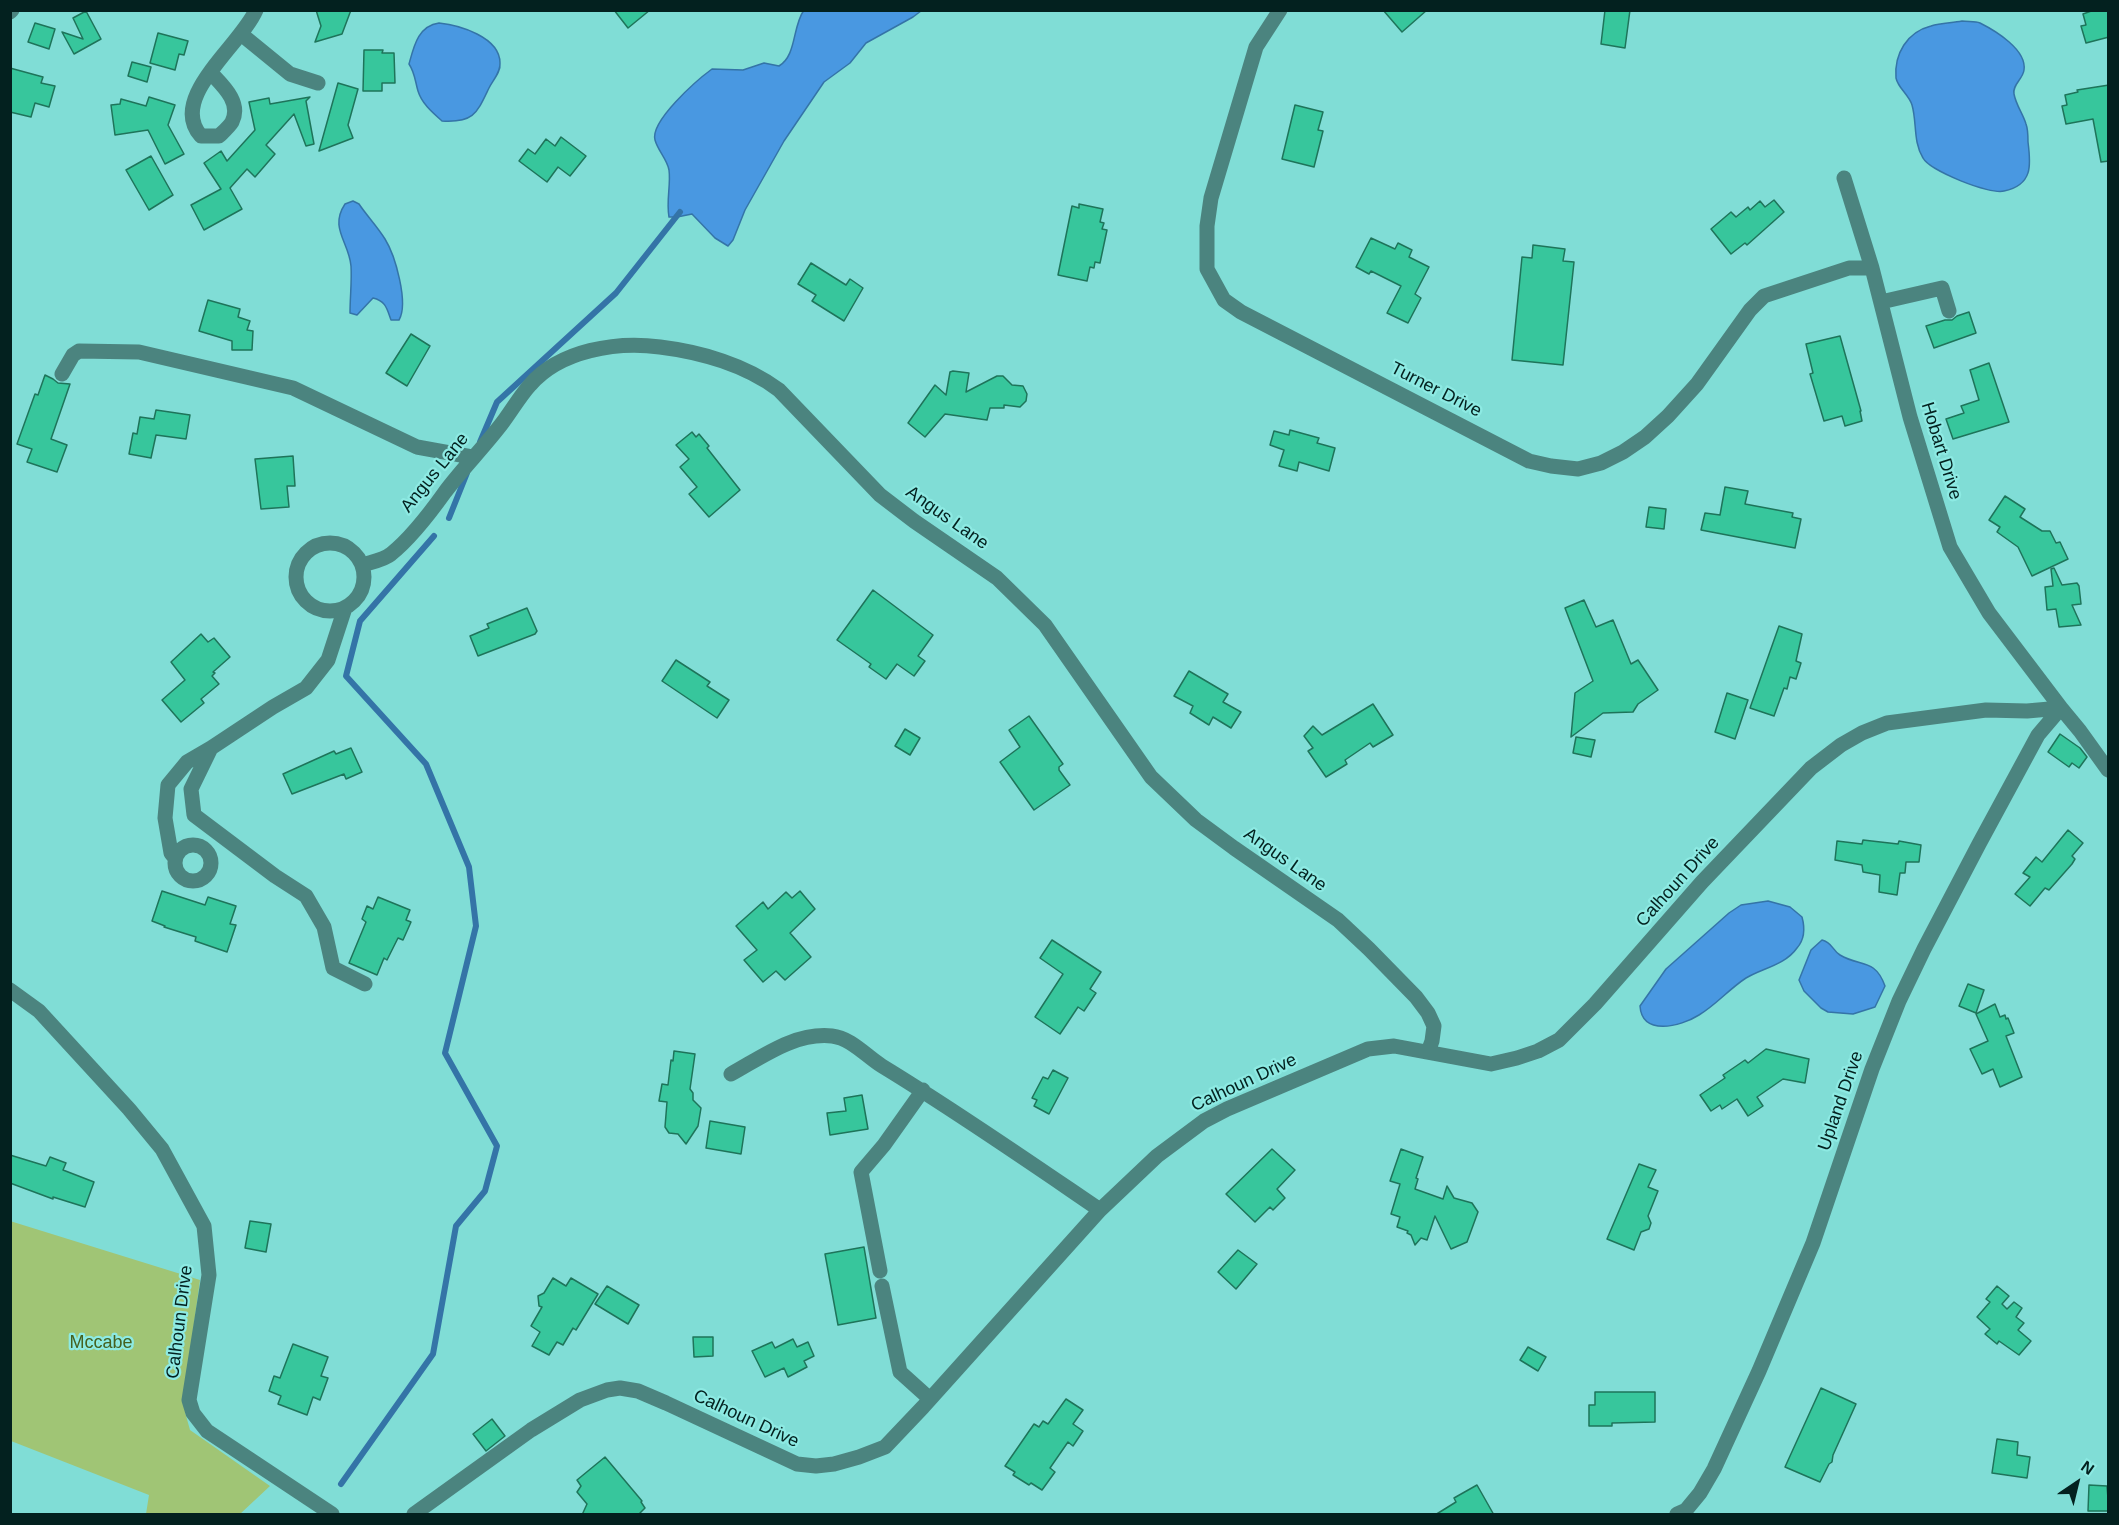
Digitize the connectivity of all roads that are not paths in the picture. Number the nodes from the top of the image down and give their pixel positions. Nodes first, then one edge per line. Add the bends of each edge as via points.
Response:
1 (256, 10) edge
2 (1280, 10) edge
3 (241, 34) junction
4 (210, 72) dead end
5 (318, 83) dead end
6 (1844, 178) dead end
7 (1872, 268) junction
8 (1881, 302) junction
9 (1949, 311) dead end
10 (63, 374) dead end
11 (472, 457) junction
12 (362, 565) junction
13 (345, 608) junction
14 (2061, 708) junction
15 (211, 748) junction
16 (2109, 771) edge
17 (175, 858) dead end
18 (365, 984) dead end
19 (10, 990) edge
20 (1428, 1052) junction
21 (731, 1074) dead end
22 (922, 1090) junction
23 (1100, 1210) junction
24 (930, 1399) junction
25 (332, 1515) edge
26 (414, 1515) edge
27 (1677, 1515) edge

1 - 3 street
2 - 7 street, Turner Drive via 1256,47 1211,198 1207,269 1215,286 1224,300 1241,312 1529,461 1578,469 1623,452 1645,437 1697,384 1764,296 1849,268
3 - 4 street
3 - 5 street via 290,74
6 - 7 street, Hobart Drive
7 - 8 street, Hobart Drive
8 - 9 street via 1942,288
8 - 14 street, Hobart Drive via 1910,417 1950,547 1989,613
10 - 11 street via 79,351 139,352 293,388 417,447
11 - 12 street, Angus Lane via 428,515 390,556
11 - 20 street, Angus Lane via 530,384 552,365 574,354 635,344 679,349 761,377 779,390 880,495 997,578 1045,625 1151,777 1173,799 1234,849 1338,920 1369,949 1428,1013 1434,1026
12 - 13 street via 361,590
12 - 13 street via 348,548 331,543 316,546 298,565 296,583 307,603 317,609
13 - 15 street via 328,660 306,688
14 - 16 street
14 - 20 street, Calhoun Drive via 1986,710 1887,723 1862,733 1811,768 1559,1040 1538,1051 1491,1064
14 - 27 street, Upland Drive via 2038,735 1899,1001 1813,1242 1759,1371 1714,1469 1700,1493
15 - 17 street via 187,762 168,785 165,818
15 - 18 street via 191,789 194,815 306,896 324,927 333,968
19 - 25 street, Calhoun Drive via 39,1011 162,1149 204,1226 209,1275 189,1400 193,1413 207,1431
20 - 23 street, Calhoun Drive via 1394,1046 1368,1049 1227,1109 1182,1136
21 - 22 street via 796,1039 831,1036 845,1040
22 - 23 street
22 - 24 street via 861,1172 900,1372
23 - 24 street, Calhoun Drive
24 - 26 street, Calhoun Drive via 885,1446 860,1457 816,1466 797,1464 638,1391 607,1390 580,1400 531,1430

